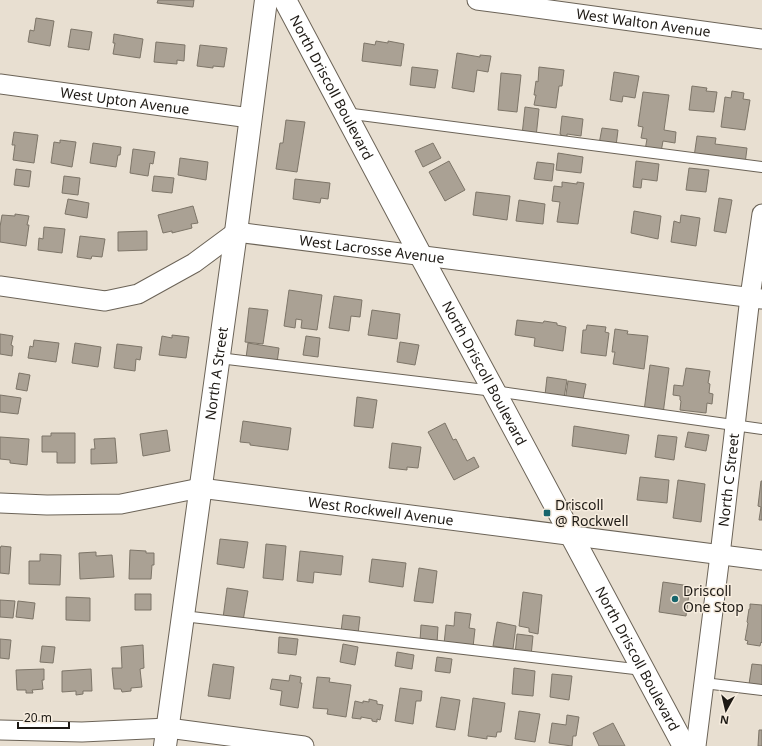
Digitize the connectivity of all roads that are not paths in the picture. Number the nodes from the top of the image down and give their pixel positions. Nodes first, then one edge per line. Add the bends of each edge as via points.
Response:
1 (266, 0) edge
2 (285, 0) edge
3 (477, 0) edge
4 (762, 39) edge
5 (0, 84) edge
6 (345, 113) junction
7 (250, 118) junction
8 (762, 167) edge
9 (762, 214) edge
10 (236, 232) junction
11 (421, 256) junction
12 (0, 286) edge
13 (756, 298) edge
14 (218, 358) junction
15 (494, 391) junction
16 (735, 426) junction
17 (762, 429) edge
18 (200, 488) junction
19 (0, 502) edge
20 (572, 536) junction
21 (720, 555) junction
22 (762, 560) edge
23 (183, 616) junction
24 (643, 670) junction
25 (704, 683) junction
26 (762, 690) edge
27 (0, 730) edge
28 (166, 737) edge
29 (304, 746) edge
30 (684, 746) edge
31 (696, 746) edge

1 - 7 main road, North A Street
2 - 6 main road, North Driscoll Boulevard
3 - 4 street, West Walton Avenue
5 - 7 street, West Upton Avenue
6 - 8 lane
6 - 11 main road, North Driscoll Boulevard
7 - 10 main road, North A Street
9 - 13 street, North C Street
10 - 11 street, West Lacrosse Avenue
10 - 12 street via 194,263 138,294 105,301
10 - 14 main road, North A Street
11 - 13 street, West Lacrosse Avenue
11 - 15 main road, North Driscoll Boulevard
13 - 16 street, North C Street
14 - 15 lane
14 - 18 main road, North A Street
15 - 16 lane
15 - 20 main road, North Driscoll Boulevard
16 - 17 lane
16 - 21 street, North C Street
18 - 19 street, West Rockwell Avenue via 121,504 47,505
18 - 20 street, West Rockwell Avenue
18 - 23 main road, North A Street
20 - 21 street, West Rockwell Avenue
20 - 24 main road, North Driscoll Boulevard
21 - 22 street, West Rockwell Avenue
21 - 25 street, North C Street
23 - 24 lane
23 - 28 main road, North A Street
24 - 30 main road, North Driscoll Boulevard
25 - 26 lane
25 - 31 street, North C Street
27 - 28 street
28 - 29 street

